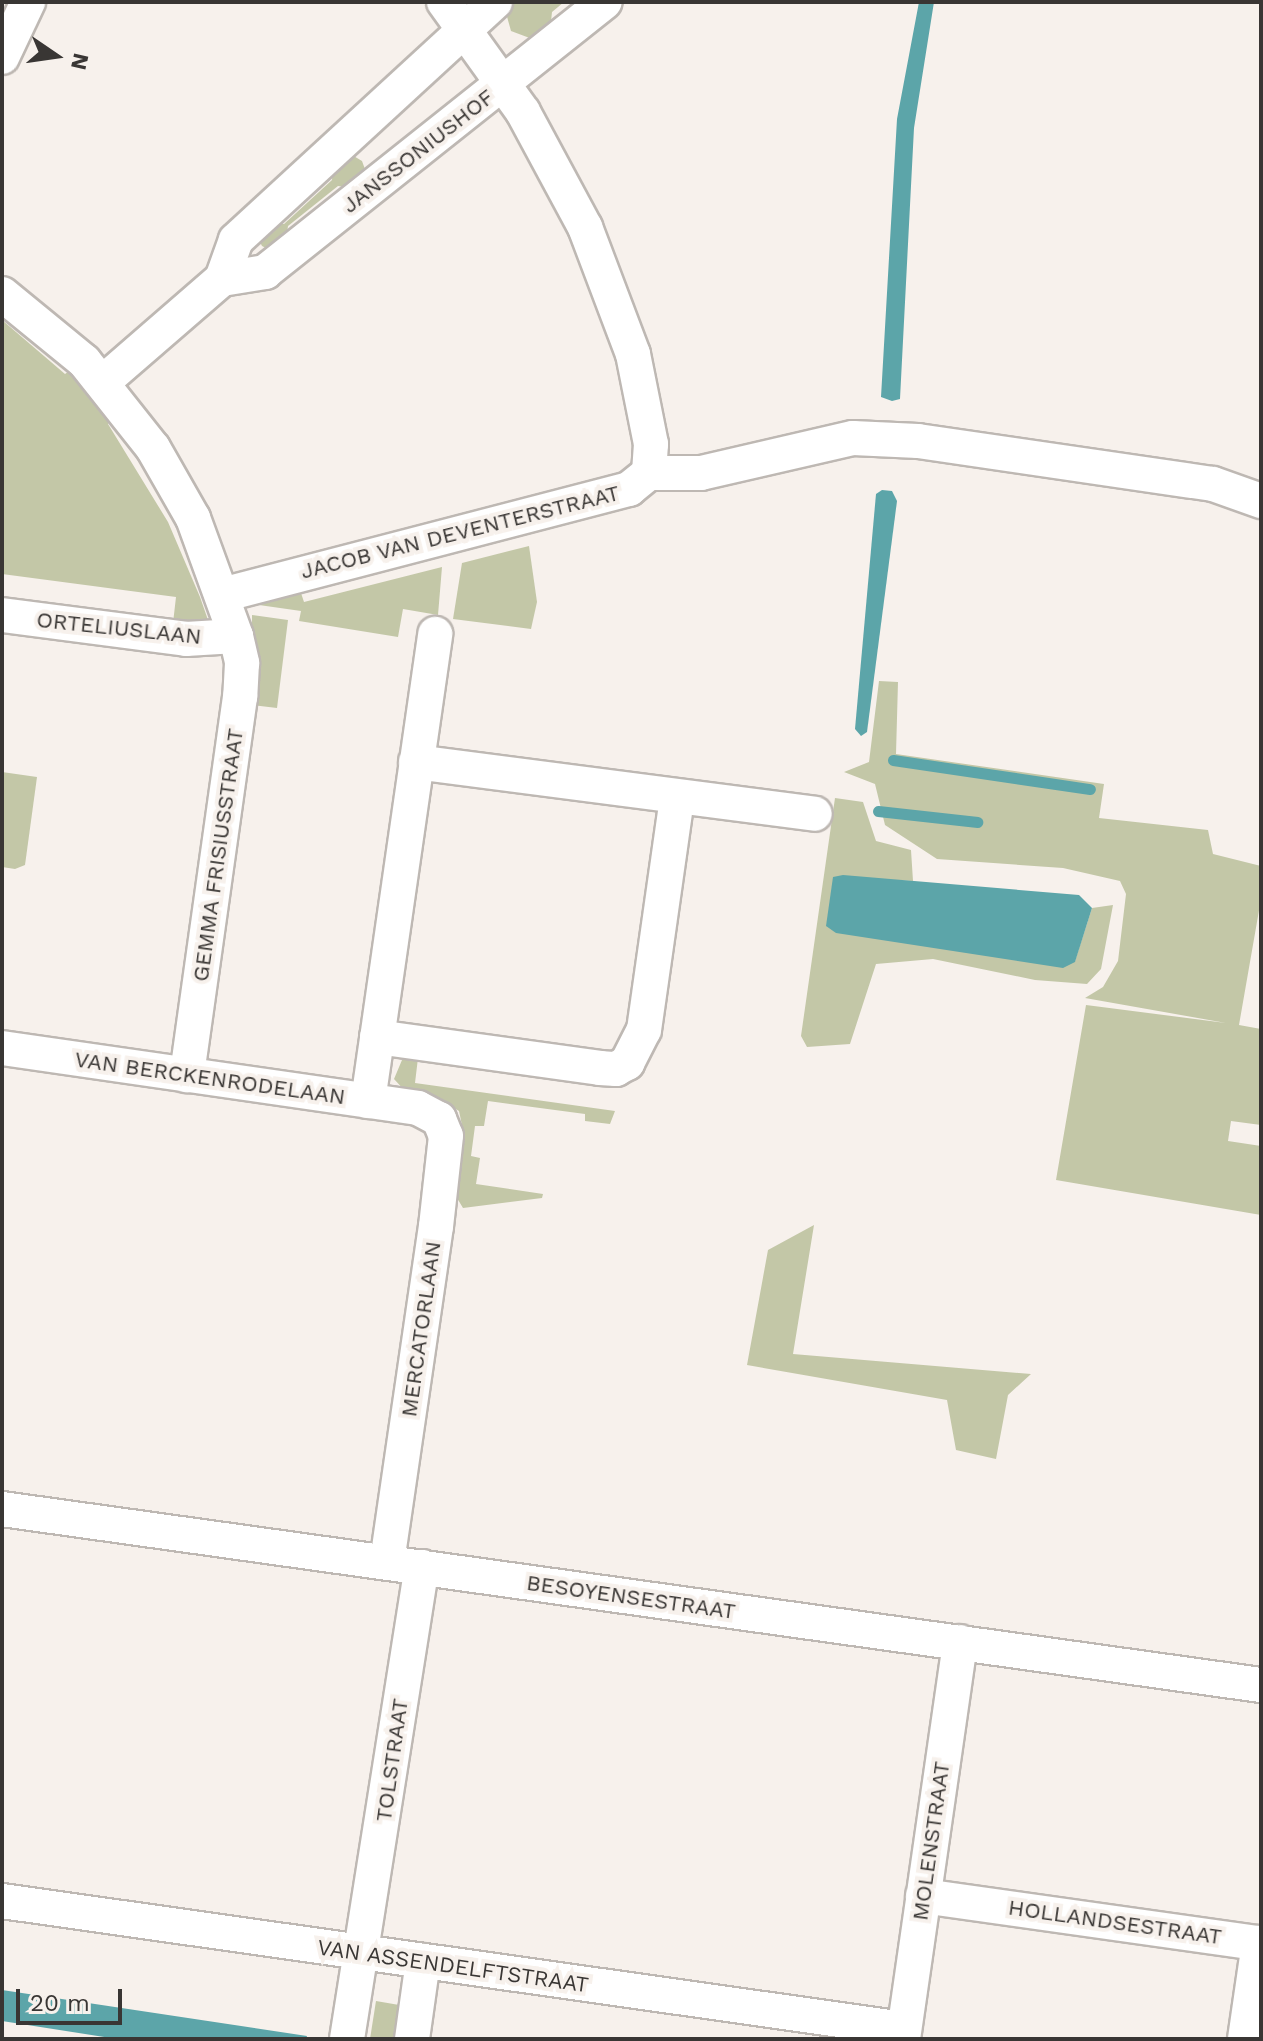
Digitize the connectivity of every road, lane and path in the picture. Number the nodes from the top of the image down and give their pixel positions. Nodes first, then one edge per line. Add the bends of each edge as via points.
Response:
1 (28, 2) edge
2 (444, 2) edge
3 (495, 2) edge
4 (605, 2) edge
5 (466, 29) junction
6 (2, 57) edge
7 (504, 82) junction
8 (222, 279) junction
9 (2, 294) edge
10 (103, 382) junction
11 (649, 473) junction
12 (1261, 501) edge
13 (222, 595) junction
14 (2, 615) edge
15 (435, 634) dead end
16 (236, 636) junction
17 (416, 762) junction
18 (677, 799) junction
19 (815, 814) dead end
20 (377, 1037) junction
21 (2, 1048) edge
22 (187, 1075) junction
23 (368, 1101) junction
24 (418, 1108) joint
25 (2, 1509) edge
26 (387, 1562) junction
27 (422, 1567) junction
28 (960, 1642) junction
29 (1261, 1685) edge
30 (923, 1896) junction
31 (2, 1901) edge
32 (362, 1953) junction
33 (423, 1961) junction
34 (793, 2026) edge
35 (904, 2034) edge
36 (347, 2039) edge
37 (412, 2039) edge
38 (1245, 2039) edge

1 - 6 street
2 - 5 street
3 - 5 street
4 - 7 street, JANSSONIUSHOF
5 - 7 street
5 - 8 street via 236,240
7 - 8 street, JANSSONIUSHOF via 265,272
7 - 11 street via 551,159 610,286 633,354 651,444
8 - 10 street
9 - 10 street, GEMMA FRISIUSSTRAAT
10 - 13 street, GEMMA FRISIUSSTRAAT via 175,484
11 - 12 street via 701,473 833,441 883,438 1213,484
11 - 13 street, JACOB VAN DEVENTERSTRAAT via 629,489
13 - 16 street, GEMMA FRISIUSSTRAAT
14 - 16 street, ORTELIUSLAAN via 186,639
15 - 17 street
16 - 22 street, GEMMA FRISIUSSTRAAT via 242,663 240,697
17 - 18 street
17 - 20 street
18 - 19 street
18 - 20 street via 644,1030 627,1063 600,1068
20 - 23 street
21 - 22 street, VAN BERCKENRODELAAN
22 - 23 street, VAN BERCKENRODELAAN
23 - 24 street, VAN BERCKENRODELAAN
24 - 26 street, MERCATORLAAN via 439,1119 446,1136
25 - 26 street, BESOYENSESTRAAT
26 - 27 street, BESOYENSESTRAAT
27 - 28 street, BESOYENSESTRAAT
27 - 32 street, TOLSTRAAT
28 - 29 street, BESOYENSESTRAAT
28 - 30 street, MOLENSTRAAT
30 - 35 street, MOLENSTRAAT
30 - 38 street, HOLLANDSESTRAAT via 1259,1943
31 - 32 street, VAN ASSENDELFTSTRAAT
32 - 33 street, VAN ASSENDELFTSTRAAT
32 - 36 street, TOLSTRAAT
33 - 34 street, VAN ASSENDELFTSTRAAT
33 - 37 street
34 - 35 street, VAN ASSENDELFTSTRAAT

